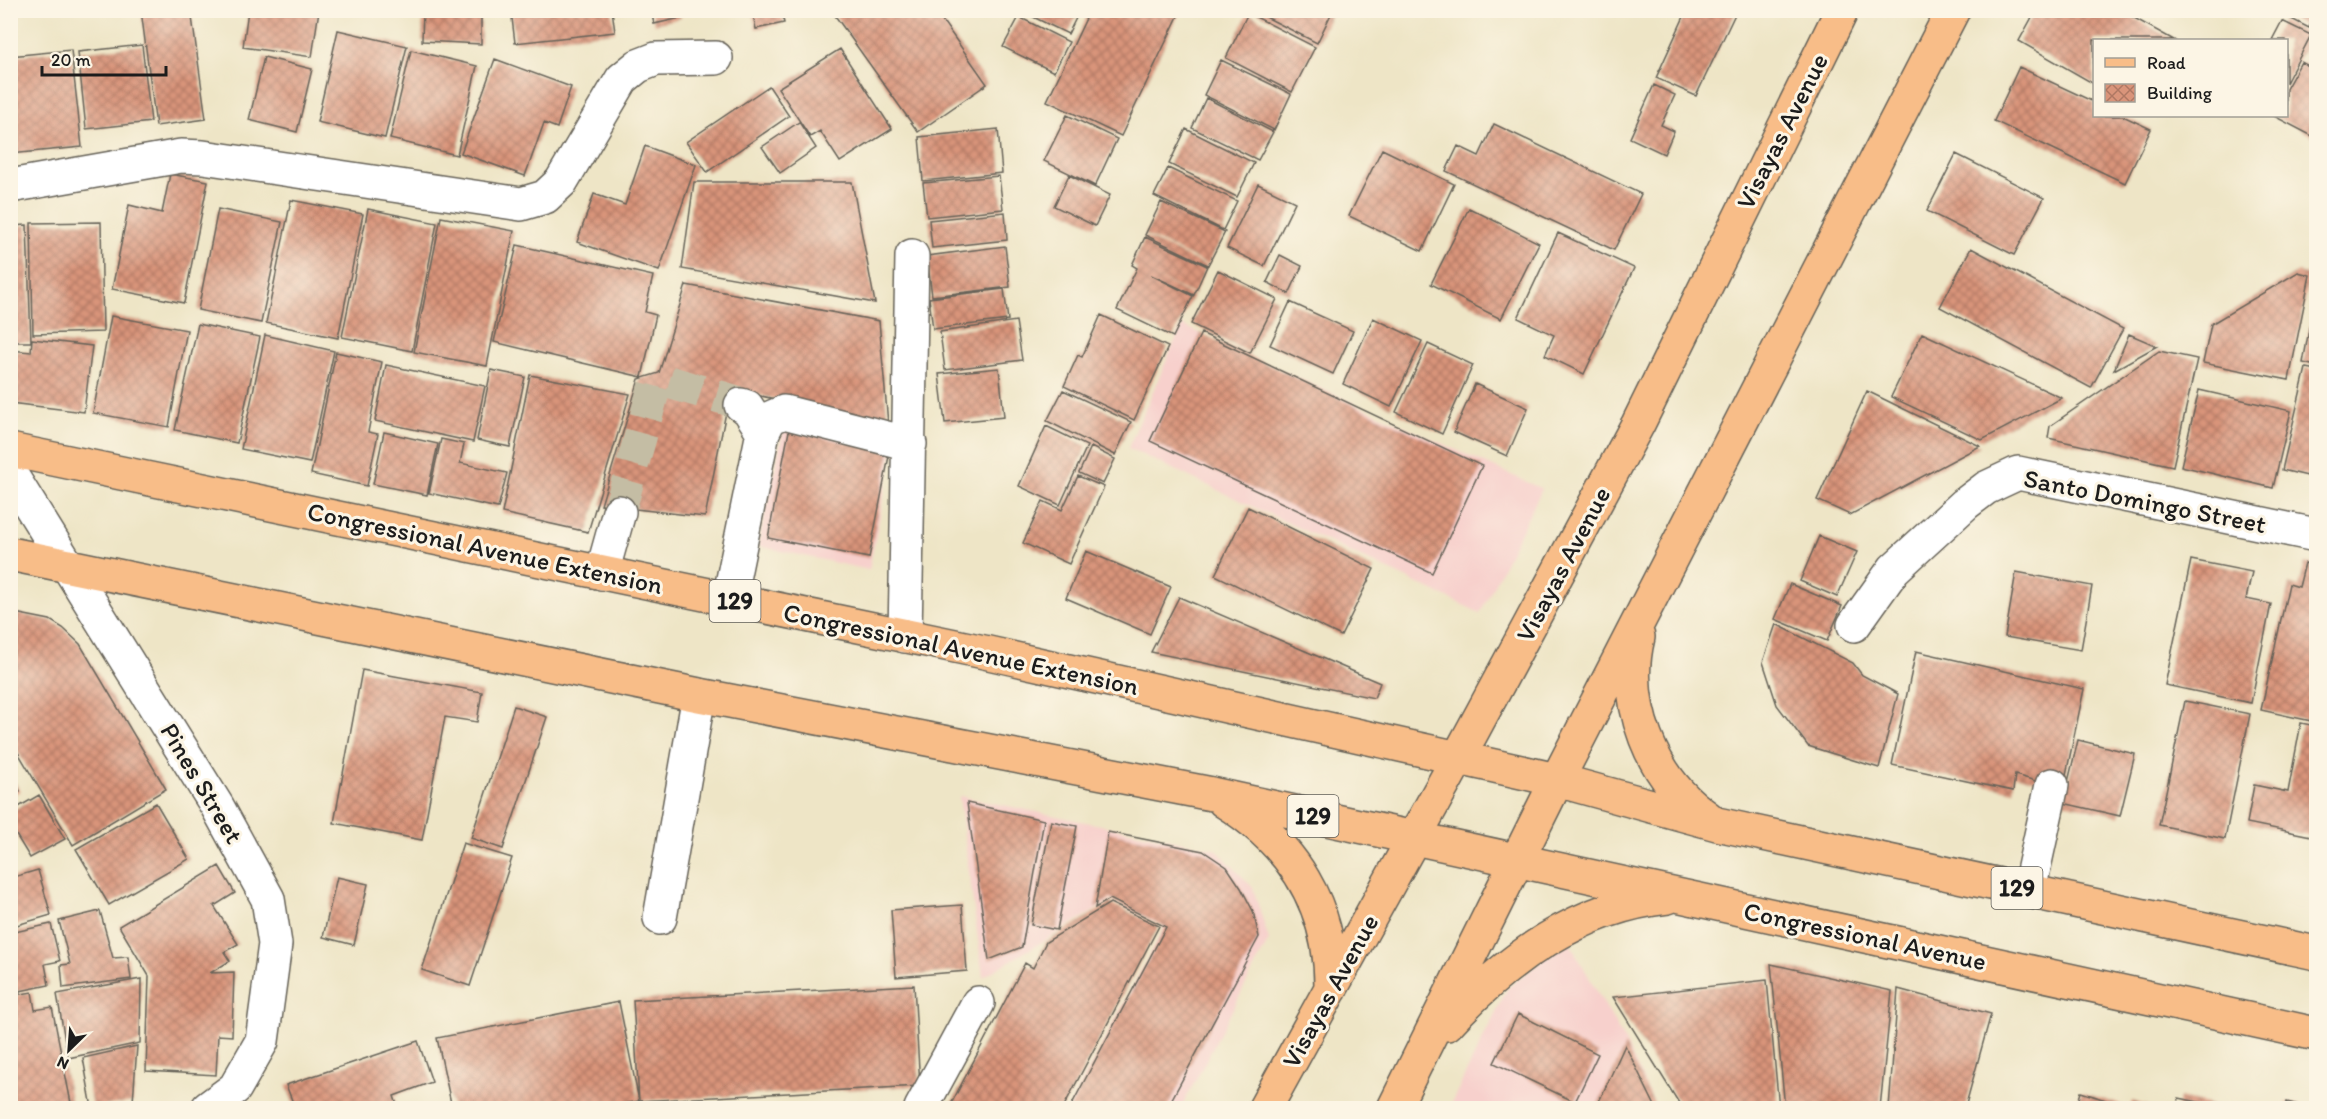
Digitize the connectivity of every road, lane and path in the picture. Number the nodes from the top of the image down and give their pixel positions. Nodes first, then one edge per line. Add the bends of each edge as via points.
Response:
1 (1842, 10) edge
2 (1953, 10) edge
3 (716, 58) dead end
4 (10, 186) edge
5 (912, 256) dead end
6 (741, 405) tunnel mouth
7 (763, 432) junction
8 (910, 444) junction
9 (10, 450) edge
10 (10, 472) edge
11 (619, 512) tunnel mouth
12 (2316, 534) edge
13 (10, 554) edge
14 (66, 565) junction
15 (602, 573) junction
16 (729, 599) junction
17 (1645, 610) junction
18 (1854, 624) dead end
19 (905, 636) junction
20 (699, 695) junction
21 (1458, 758) junction
22 (1557, 780) junction
23 (2052, 785) dead end
24 (1212, 794) junction
25 (1717, 824) junction
26 (1413, 839) junction
27 (1517, 861) junction
28 (2029, 890) junction
29 (1683, 896) junction
30 (660, 918) dead end
31 (2316, 953) edge
32 (1331, 989) junction
33 (978, 1003) dead end
34 (2316, 1034) edge
35 (1418, 1060) junction
36 (208, 1108) edge
37 (921, 1108) edge
38 (1265, 1108) edge
39 (1394, 1108) edge

1 - 21 main road, Visayas Avenue via 1643,415
2 - 17 main road
3 - 4 street via 656,59 638,66 622,79 561,183 545,197 521,204 181,156
5 - 8 street
6 - 7 street via 747,407
7 - 8 street via 770,418 784,412
7 - 16 street
8 - 19 street
9 - 15 main road, Congressional Avenue Extension / 129
10 - 14 street, Pines Street
11 - 15 street
12 - 18 street, Santo Domingo Street via 2018,473 1986,488 1941,525 1894,569
13 - 14 main road, 129
14 - 20 main road, 129
14 - 36 street, Pines Street via 217,806 268,899 275,944 262,1041 235,1088
15 - 16 main road, Congressional Avenue Extension / 129
16 - 19 main road, Congressional Avenue Extension / 129
17 - 22 main road
17 - 25 main road via 1634,662 1635,698 1641,724 1665,775
19 - 21 main road, Congressional Avenue Extension / 129
20 - 24 main road, 129
20 - 30 street
21 - 22 main road, Congressional Avenue Extension / 129
21 - 26 main road, Visayas Avenue
22 - 25 main road, 129
22 - 27 main road
23 - 28 street
24 - 26 main road, 129
24 - 32 main road via 1261,829 1301,874 1320,913 1330,950
25 - 28 main road, 129
26 - 27 main road, Congressional Avenue / 129
26 - 32 main road, Visayas Avenue
27 - 29 main road, Congressional Avenue / 129
27 - 35 main road
28 - 31 main road, 129
29 - 34 main road, Congressional Avenue / 129
29 - 35 main road via 1616,909 1541,943 1473,996
32 - 38 main road, Visayas Avenue
33 - 37 street
35 - 39 main road

